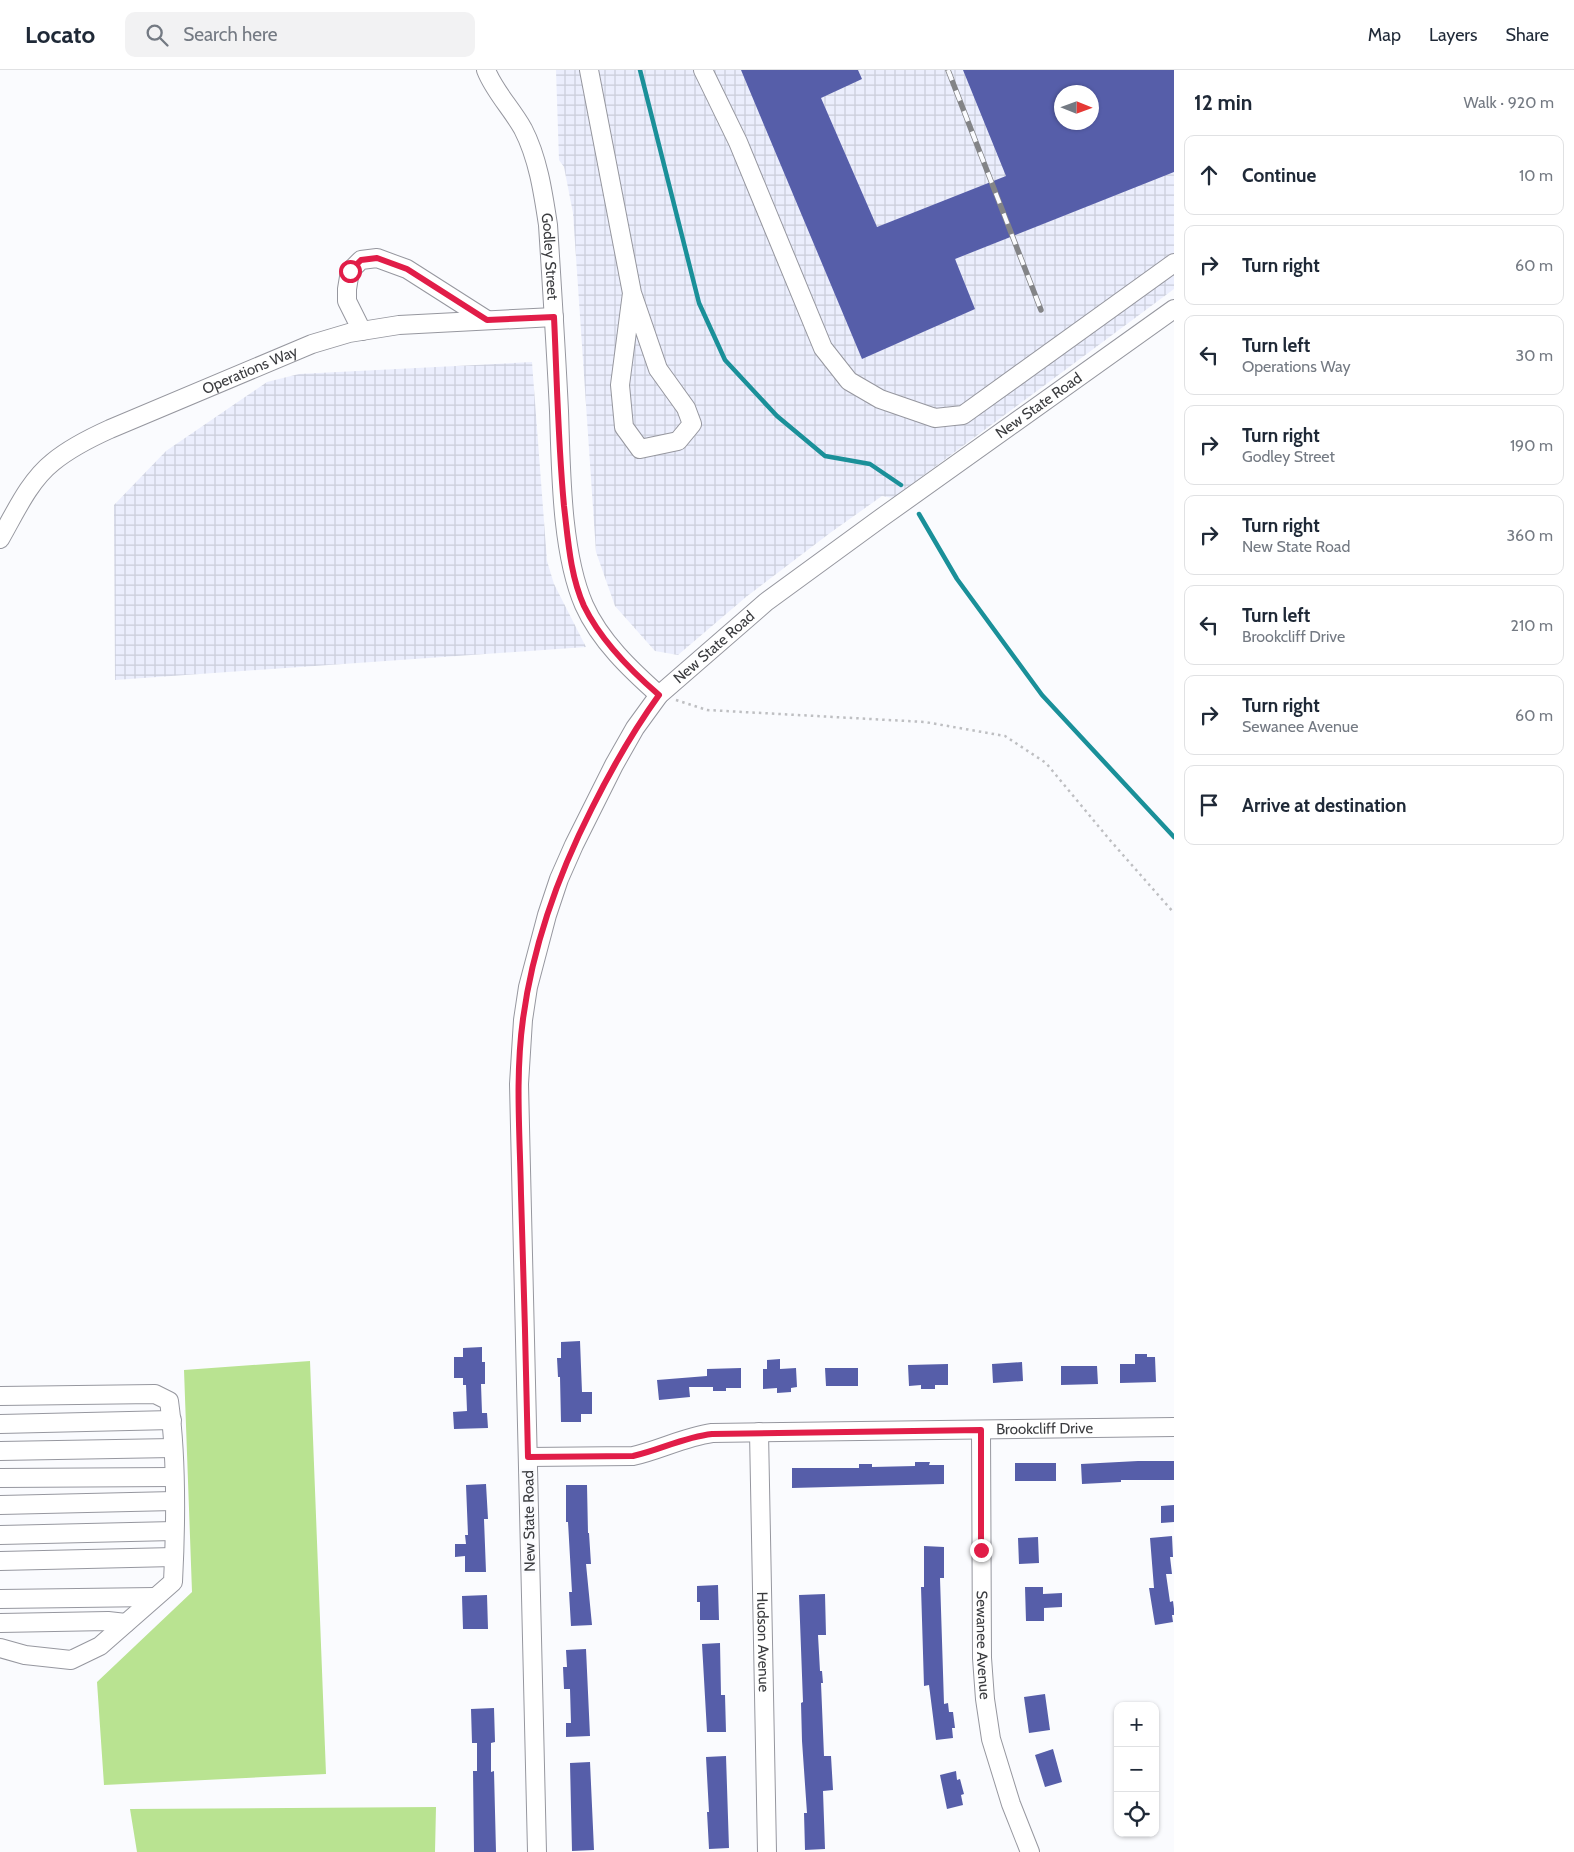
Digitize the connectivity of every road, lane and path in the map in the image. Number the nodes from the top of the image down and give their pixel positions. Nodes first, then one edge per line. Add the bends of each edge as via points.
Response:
1 (589, 70) edge
2 (703, 70) edge
3 (484, 71) edge
4 (1174, 263) edge
5 (632, 293) junction
6 (1174, 309) edge
7 (554, 317) junction
8 (487, 320) junction
9 (362, 330) junction
10 (0, 538) edge
11 (659, 695) junction
12 (1174, 913) edge
13 (0, 1396) edge
14 (172, 1420) junction
15 (0, 1424) edge
16 (1174, 1427) edge
17 (981, 1430) junction
18 (758, 1432) junction
19 (173, 1448) junction
20 (0, 1451) edge
21 (528, 1457) junction
22 (173, 1477) junction
23 (0, 1478) edge
24 (174, 1501) junction
25 (0, 1505) edge
26 (174, 1531) junction
27 (0, 1535) edge
28 (174, 1557) junction
29 (0, 1561) edge
30 (155, 1598) junction
31 (0, 1599) edge
32 (0, 1623) edge
33 (126, 1623) junction
34 (0, 1648) edge
35 (537, 1852) edge
36 (767, 1852) edge
37 (1030, 1852) edge

1 - 5 street
2 - 4 street via 738,142 823,348 849,381 880,399 935,418 963,415
3 - 7 street, Godley Street via 522,128 538,173 548,225
5 - 5 street via 658,369 686,408 692,424 678,441 640,449 624,427 620,385
6 - 11 street, New State Road via 766,602
7 - 8 street, Operations Way
7 - 11 street, Godley Street via 562,479 573,570 584,606 599,629 619,657
8 - 9 street, Operations Way
8 - 9 street via 407,269 377,258 361,260 350,271 346,289 347,302
9 - 10 street, Operations Way via 312,344 80,443 52,462 30,487
11 - 12 path via 707,710 925,722 1006,736 1046,762
11 - 21 street, New State Road via 635,728 574,845 546,915 528,987 519,1084
13 - 14 street via 155,1394 169,1402
14 - 15 street
14 - 19 street
16 - 17 street, Brookcliff Drive
17 - 18 street, Brookcliff Drive
17 - 37 street, Sewanee Avenue via 984,1699 991,1739
18 - 21 street, Brookcliff Drive via 698,1435 633,1456
18 - 36 street, Hudson Avenue
19 - 20 street
19 - 22 street
21 - 35 street, New State Road
22 - 23 street
22 - 24 street
24 - 25 street
24 - 26 street
26 - 27 street
26 - 28 street
28 - 29 street
28 - 30 street via 172,1582
30 - 31 street
30 - 33 street
32 - 33 street
33 - 34 street via 100,1646 71,1660 25,1655

